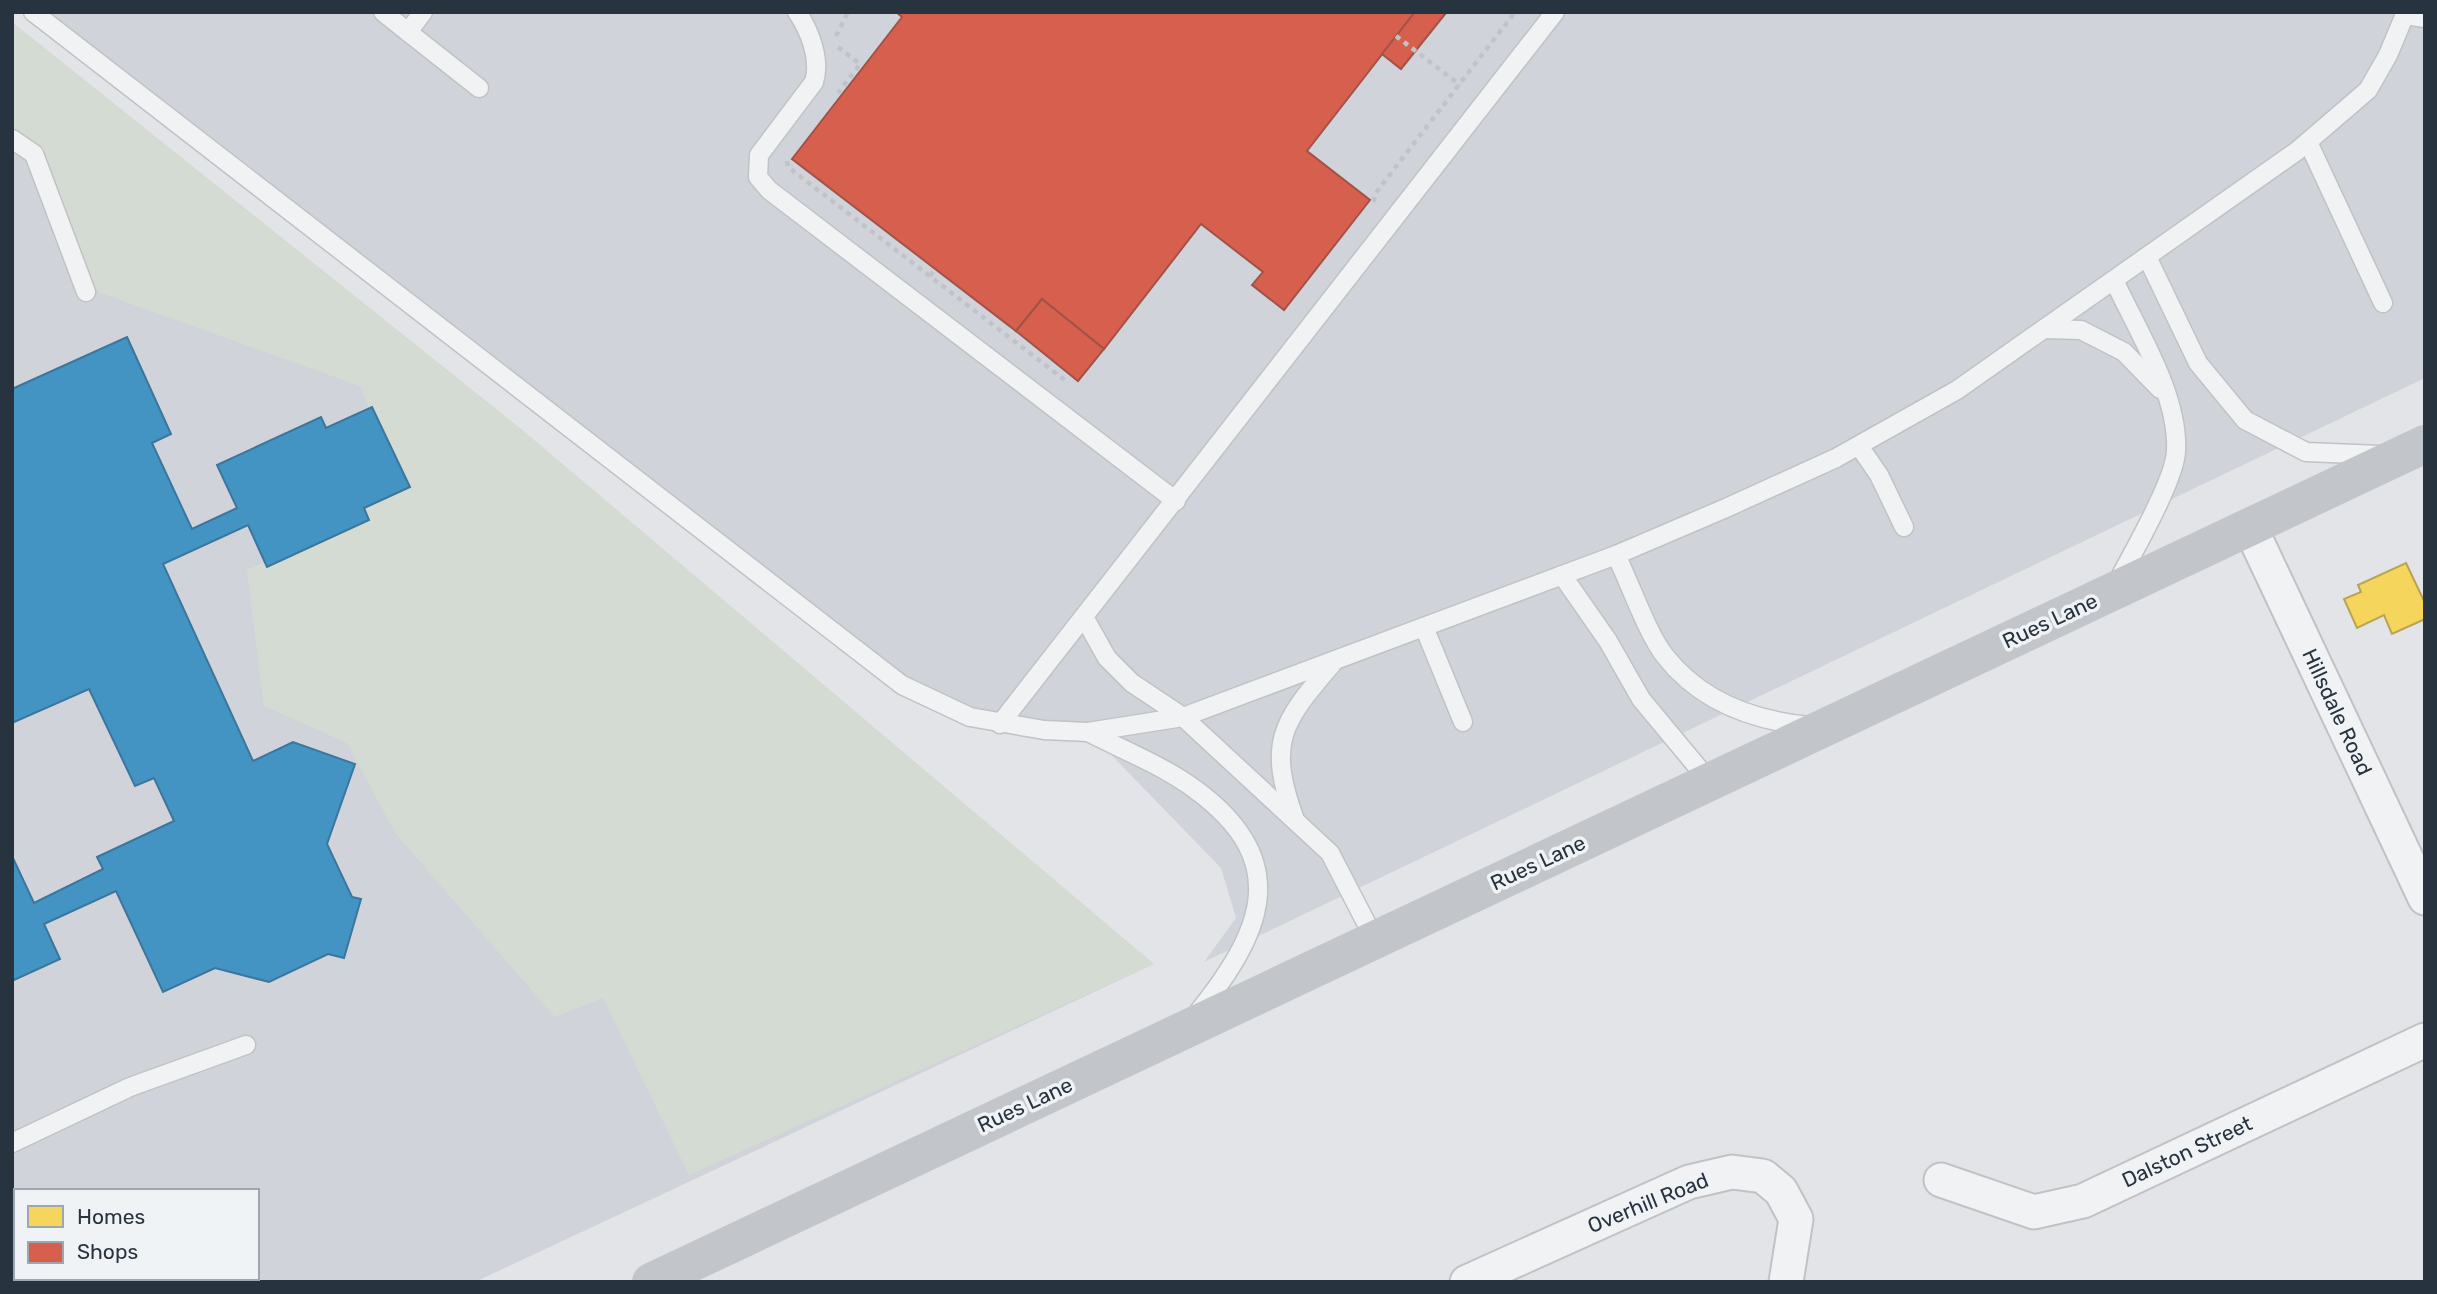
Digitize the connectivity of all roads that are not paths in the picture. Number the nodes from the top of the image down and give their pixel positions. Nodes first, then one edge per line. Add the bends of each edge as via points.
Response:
1 (33, 12) edge
2 (383, 12) edge
3 (423, 12) edge
4 (797, 12) edge
5 (1555, 12) edge
6 (2405, 13) edge
7 (2425, 18) edge
8 (408, 32) junction
9 (479, 88) dead end
10 (12, 139) edge
11 (2308, 142) junction
12 (2148, 259) junction
13 (2114, 280) junction
14 (86, 292) dead end
15 (2383, 303) dead end
16 (2044, 329) junction
17 (2169, 399) junction
18 (1858, 446) junction
19 (2413, 450) edge
20 (1176, 500) junction
21 (1904, 527) dead end
22 (2250, 527) junction
23 (1616, 555) junction
24 (1562, 575) junction
25 (2113, 592) junction
26 (1084, 617) junction
27 (1424, 627) junction
28 (1335, 661) junction
29 (1183, 718) junction
30 (1463, 722) dead end
31 (1000, 724) junction
32 (1824, 728) junction
33 (1088, 732) junction
34 (1710, 782) junction
35 (1296, 823) junction
36 (2425, 898) edge
37 (1375, 940) junction
38 (1185, 1030) junction
39 (2425, 1040) edge
40 (246, 1045) dead end
41 (12, 1143) edge
42 (1941, 1180) dead end
43 (651, 1282) edge
44 (1467, 1282) edge
45 (1786, 1282) edge

1 - 31 lane via 902,685 939,705
2 - 8 lane
3 - 8 lane
4 - 20 lane via 818,69 814,82 759,155 758,177 769,190
5 - 20 lane
6 - 7 lane
6 - 11 lane via 2368,90
8 - 9 lane
10 - 14 lane via 34,154
11 - 12 lane
11 - 15 lane
12 - 13 lane
12 - 19 lane via 2198,363 2245,420 2306,452
13 - 16 lane
13 - 17 lane
16 - 17 lane via 2081,330 2124,352
16 - 18 lane via 1956,390
17 - 25 lane via 2177,452 2158,502
18 - 21 lane via 1879,475
18 - 23 lane
19 - 22 main road, Rues Lane
20 - 26 lane
22 - 25 main road, Rues Lane
22 - 36 street, Hillsdale Road
23 - 24 lane
23 - 32 lane via 1664,655 1706,696 1772,722
24 - 27 lane
24 - 34 lane via 1641,699
25 - 32 main road, Rues Lane
26 - 29 lane via 1107,658 1132,684
26 - 31 lane
27 - 28 lane
27 - 30 lane
28 - 29 lane
28 - 35 lane via 1296,706 1282,739 1282,784
29 - 33 lane
29 - 35 lane
31 - 33 lane
32 - 34 main road, Rues Lane
33 - 38 lane via 1196,789 1229,820 1253,853 1261,897 1249,935 1230,973
34 - 37 main road, Rues Lane
35 - 37 lane via 1330,853
37 - 38 main road, Rues Lane
38 - 43 main road, Rues Lane
39 - 42 street, Dalston Street via 2083,1200 2034,1212
40 - 41 lane via 130,1087
44 - 45 street, Overhill Road via 1689,1182 1732,1172 1763,1176 1781,1191 1796,1219

